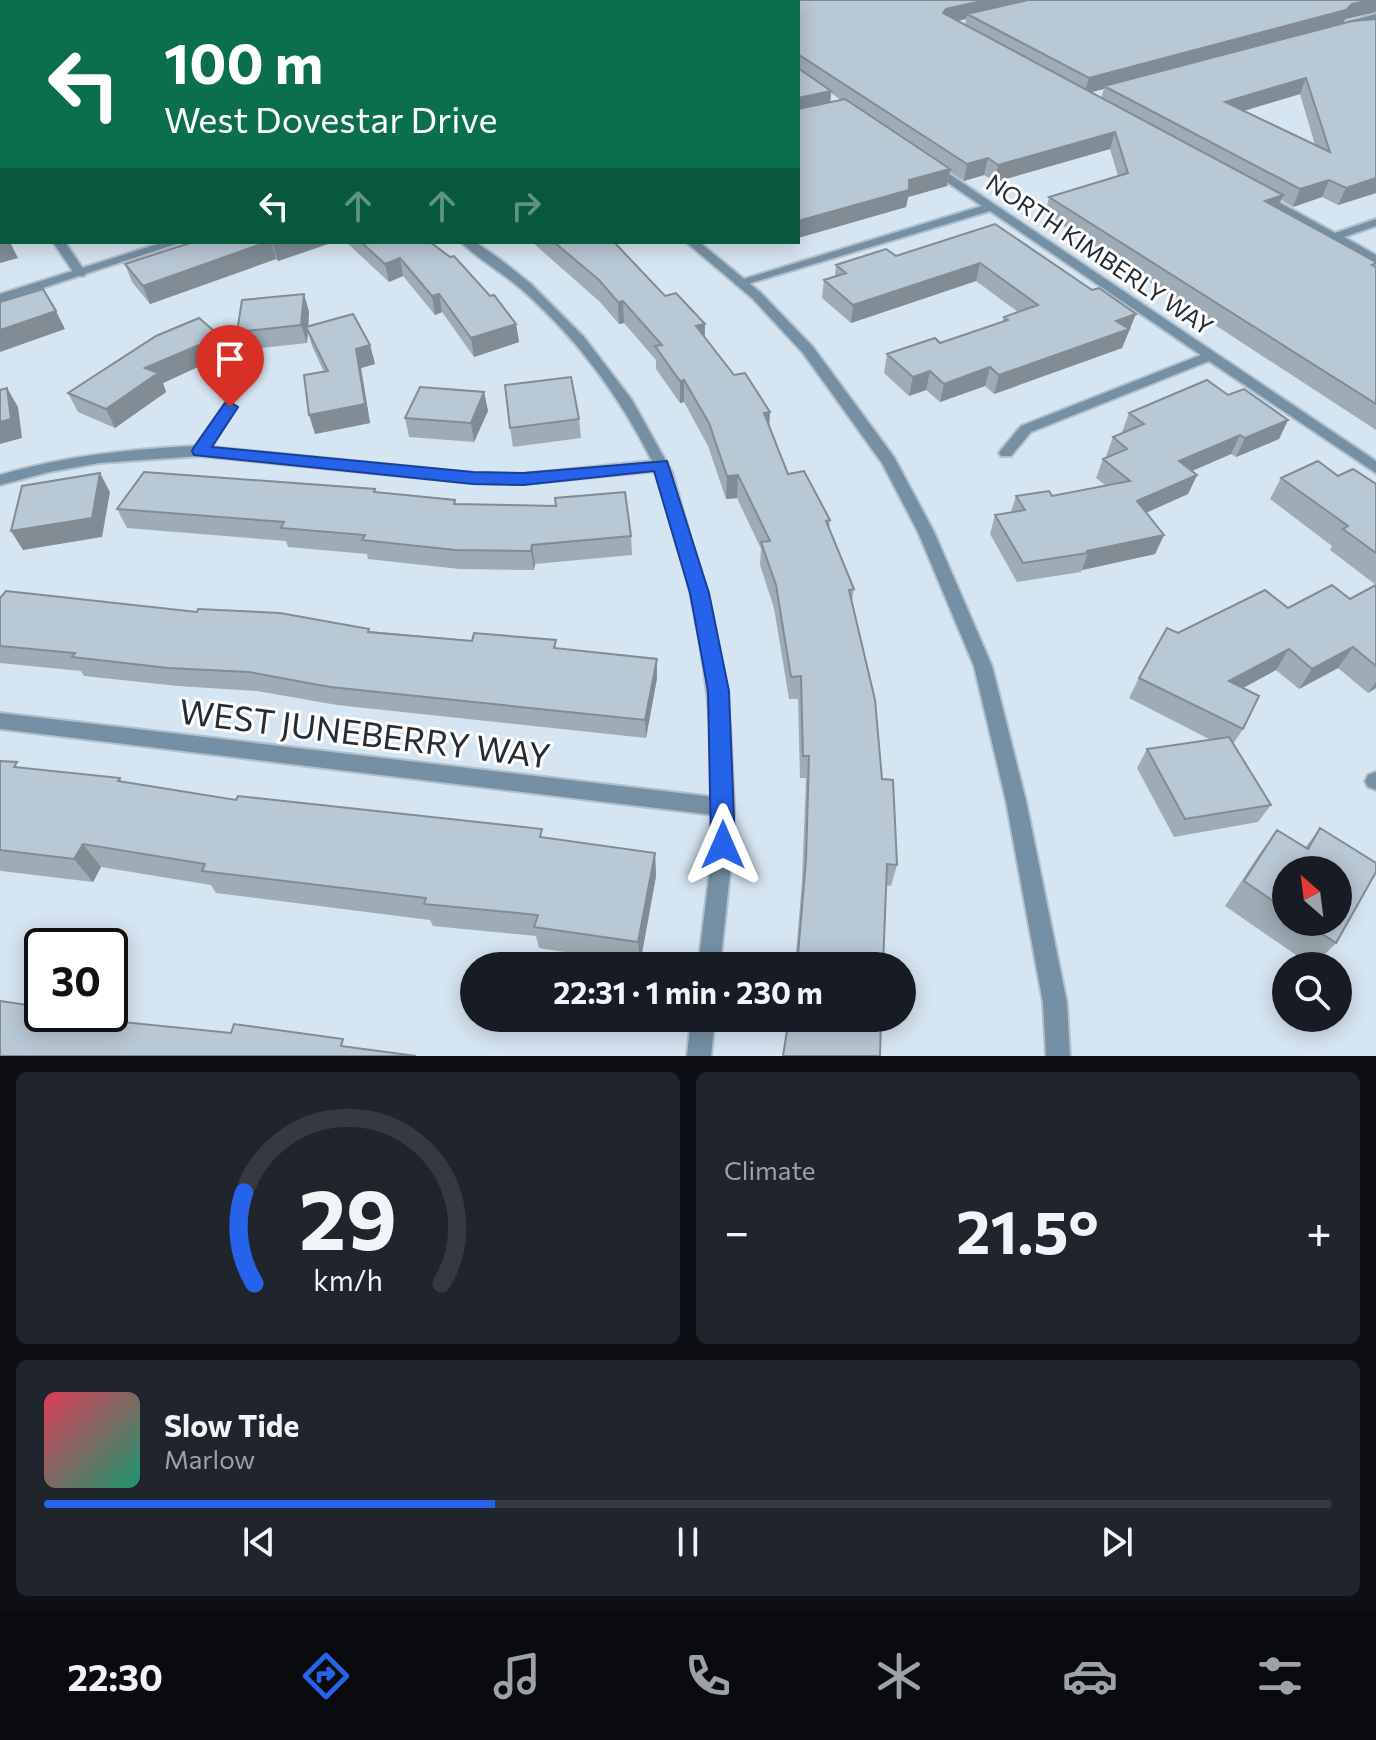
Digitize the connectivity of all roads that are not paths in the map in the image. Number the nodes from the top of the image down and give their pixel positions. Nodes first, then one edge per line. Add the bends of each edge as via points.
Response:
1 (1376, 17) edge
2 (1376, 28) edge
3 (1345, 30) junction
4 (1330, 35) edge
5 (919, 158) edge
6 (1251, 191) edge
7 (992, 207) junction
8 (1376, 222) edge
9 (1334, 237) junction
10 (60, 244) edge
11 (170, 244) edge
12 (470, 244) edge
13 (694, 244) edge
14 (1376, 260) edge
15 (80, 273) junction
16 (740, 282) junction
17 (0, 298) edge
18 (1211, 356) junction
19 (230, 407) dead end
20 (200, 451) junction
21 (1006, 453) dead end
22 (661, 465) junction
23 (1376, 468) edge
24 (0, 480) edge
25 (0, 721) edge
26 (723, 807) junction
27 (711, 952) edge
28 (702, 1032) edge
29 (699, 1056) edge
30 (1058, 1056) edge

1 - 3 street
2 - 3 street
3 - 4 street
5 - 7 street, NORTH KIMBERLY WAY
6 - 9 street
7 - 16 street
7 - 18 street, NORTH KIMBERLY WAY
8 - 9 street
9 - 14 street
10 - 15 street
11 - 15 street
12 - 22 street via 516,276 566,326 632,413
13 - 16 street
15 - 17 street
16 - 30 street via 808,350 889,461 926,532 983,666 1055,1003
18 - 21 street via 1026,429
18 - 23 street, NORTH KIMBERLY WAY
19 - 20 street
20 - 22 street via 485,478
20 - 24 street via 90,458
22 - 26 street via 699,593 719,691
25 - 26 street, WEST JUNEBERRY WAY
26 - 27 street
28 - 29 street

